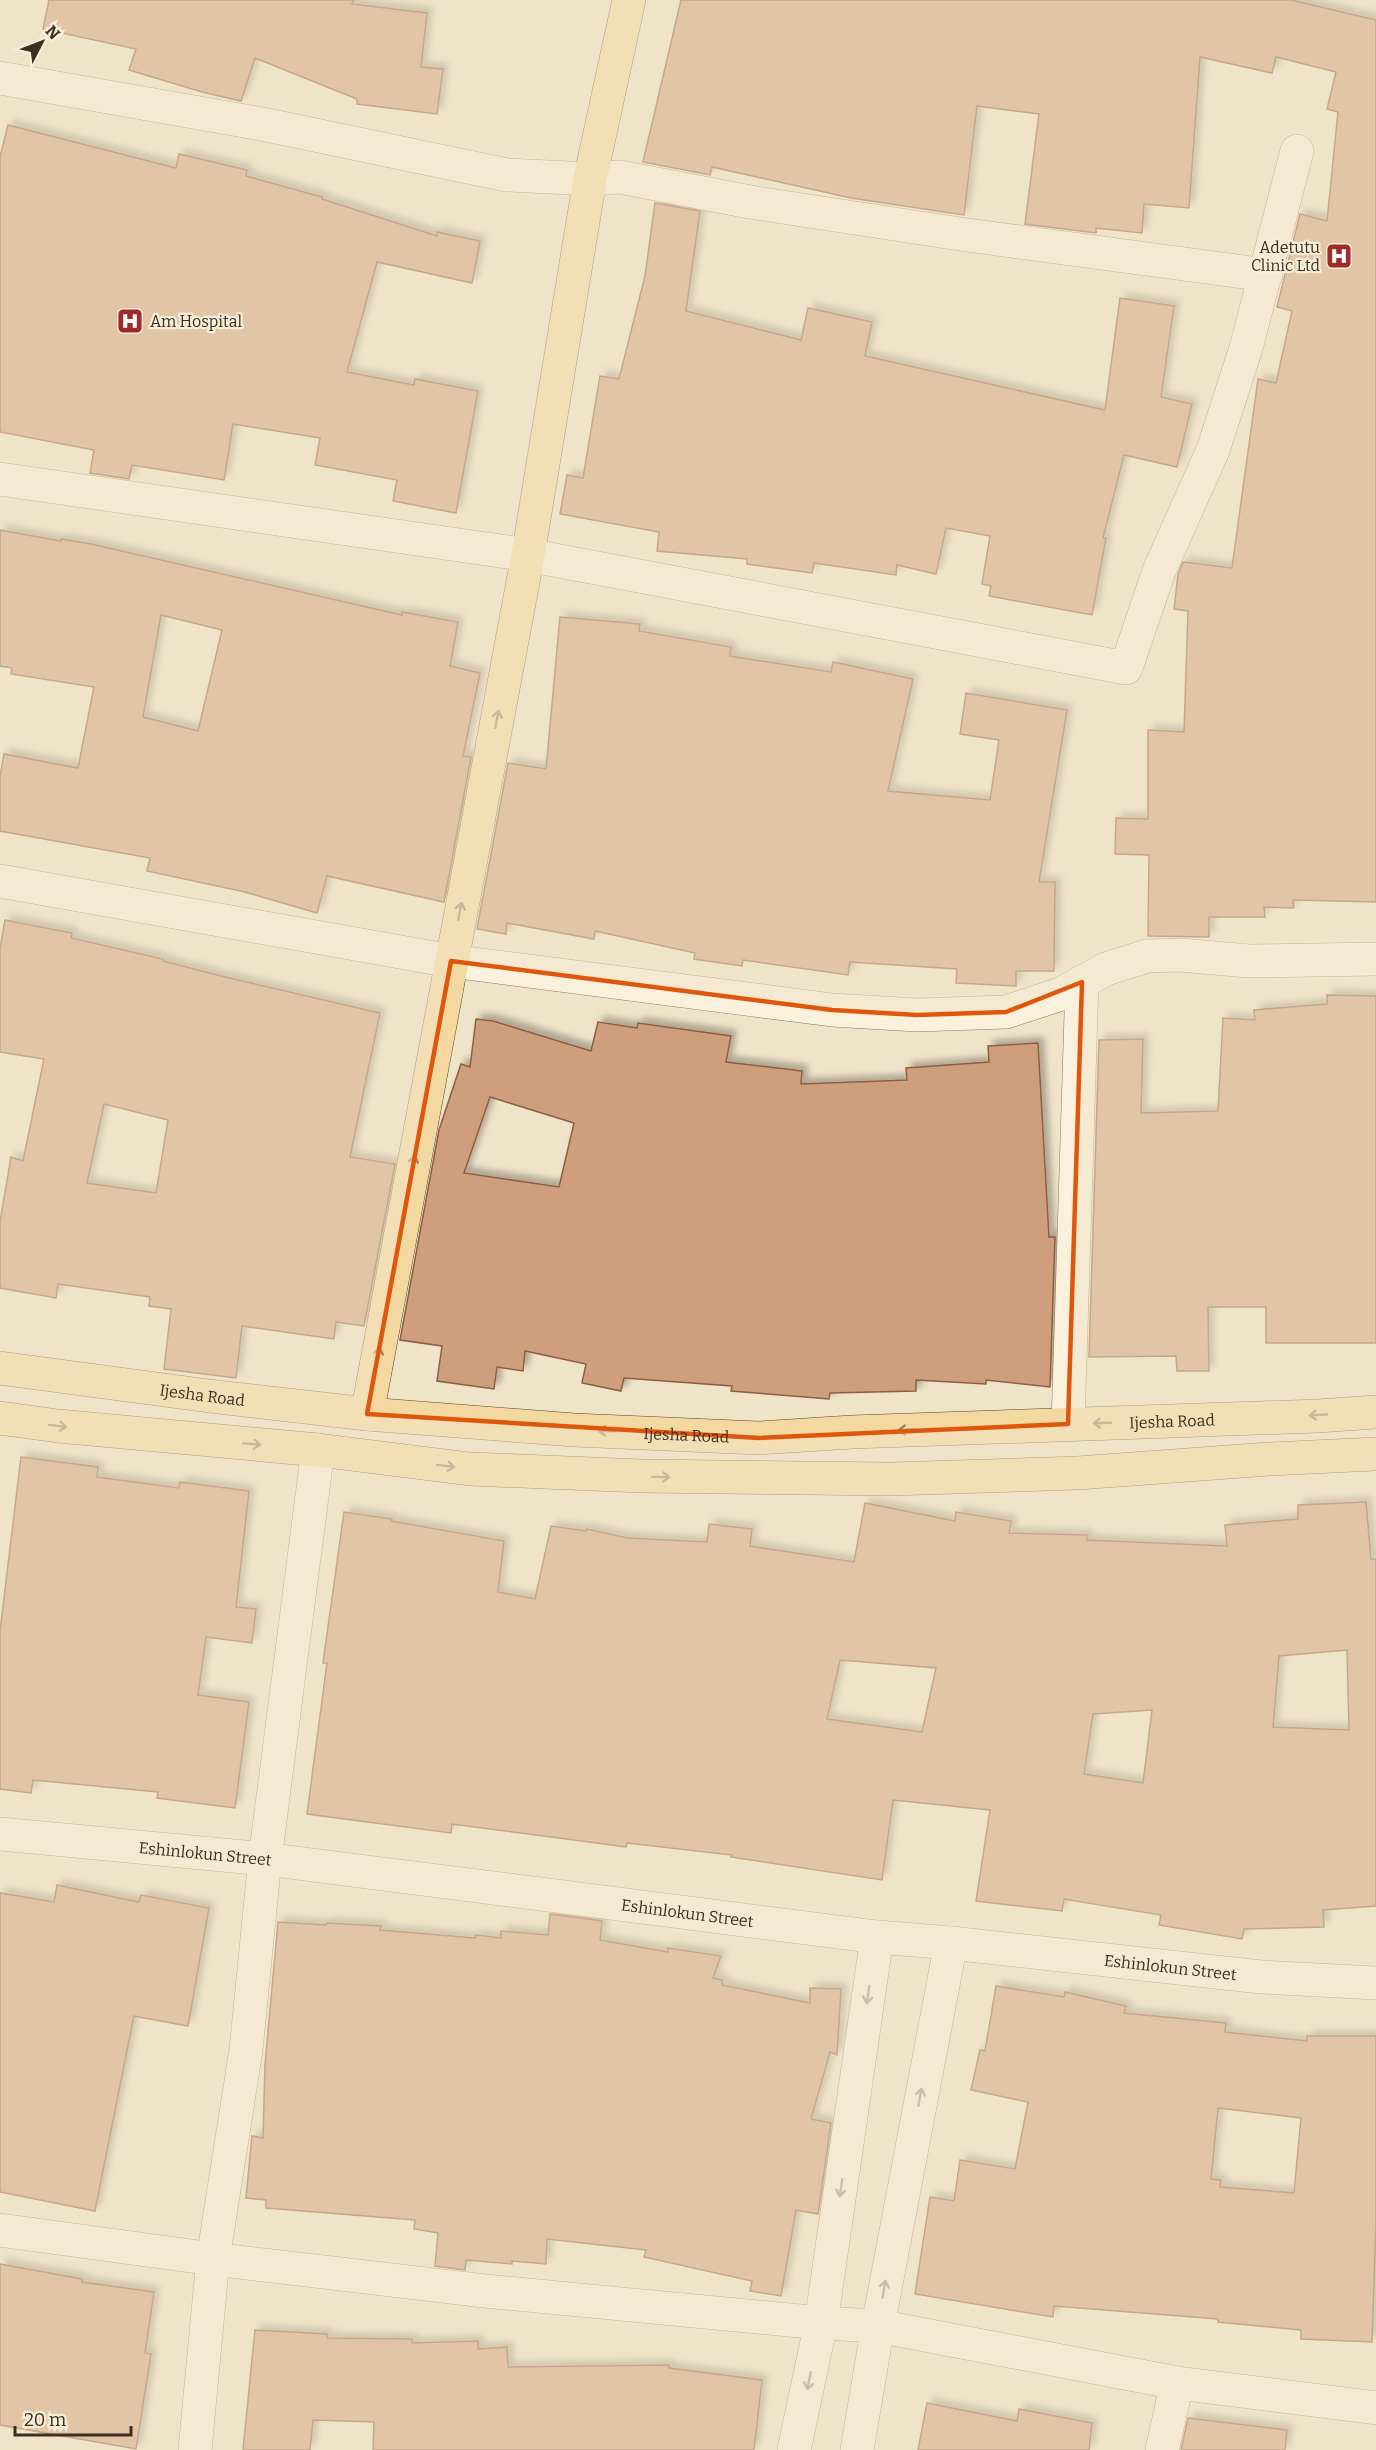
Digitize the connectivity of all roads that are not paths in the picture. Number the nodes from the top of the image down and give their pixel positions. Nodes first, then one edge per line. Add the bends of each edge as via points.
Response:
1 (629, 0) edge
2 (0, 78) edge
3 (1297, 151) dead end
4 (590, 179) junction
5 (1266, 275) junction
6 (0, 479) edge
7 (528, 555) junction
8 (0, 881) edge
9 (1376, 959) edge
10 (451, 961) junction
11 (1082, 982) junction
12 (0, 1368) edge
13 (1376, 1412) edge
14 (367, 1414) junction
15 (0, 1418) edge
16 (1068, 1424) junction
17 (318, 1450) junction
18 (1376, 1454) edge
19 (0, 1834) edge
20 (265, 1859) junction
21 (877, 1937) junction
22 (951, 1943) junction
23 (1376, 1983) edge
24 (0, 2230) edge
25 (213, 2259) junction
26 (821, 2323) junction
27 (878, 2326) junction
28 (1177, 2383) junction
29 (1376, 2408) edge
30 (195, 2450) edge
31 (794, 2450) edge
32 (857, 2450) edge
33 (1162, 2450) edge

1 - 4 main road
2 - 4 street via 262,124 507,174
3 - 5 street
4 - 5 street via 620,177 750,202 960,234
4 - 7 main road
5 - 7 street via 1213,450 1159,571 1126,668
6 - 7 street
10 -> 7 main road
8 - 10 street
9 - 11 street via 1249,961 1180,955 1147,957 1106,969
10 - 11 street via 832,1010 917,1015 1006,1012 1061,994
14 -> 10 main road
11 - 16 street
12 - 14 main road, Ijesha Road
13 -> 16 main road, Ijesha Road
16 -> 14 main road, Ijesha Road via 759,1438 574,1430
15 -> 17 main road
17 -> 18 main road via 470,1469 792,1479 1078,1473
17 - 20 street
19 - 20 street, Eshinlokun Street
20 - 21 street, Eshinlokun Street
20 - 25 street via 246,2050
21 - 22 street, Eshinlokun Street
21 -> 26 street
22 - 23 street, Eshinlokun Street via 1227,1973
27 -> 22 street
24 - 25 street
25 - 26 street via 485,2291
25 - 30 street
26 - 27 street
26 -> 31 street
27 - 28 street
27 - 32 street
28 - 29 street
28 - 33 street

